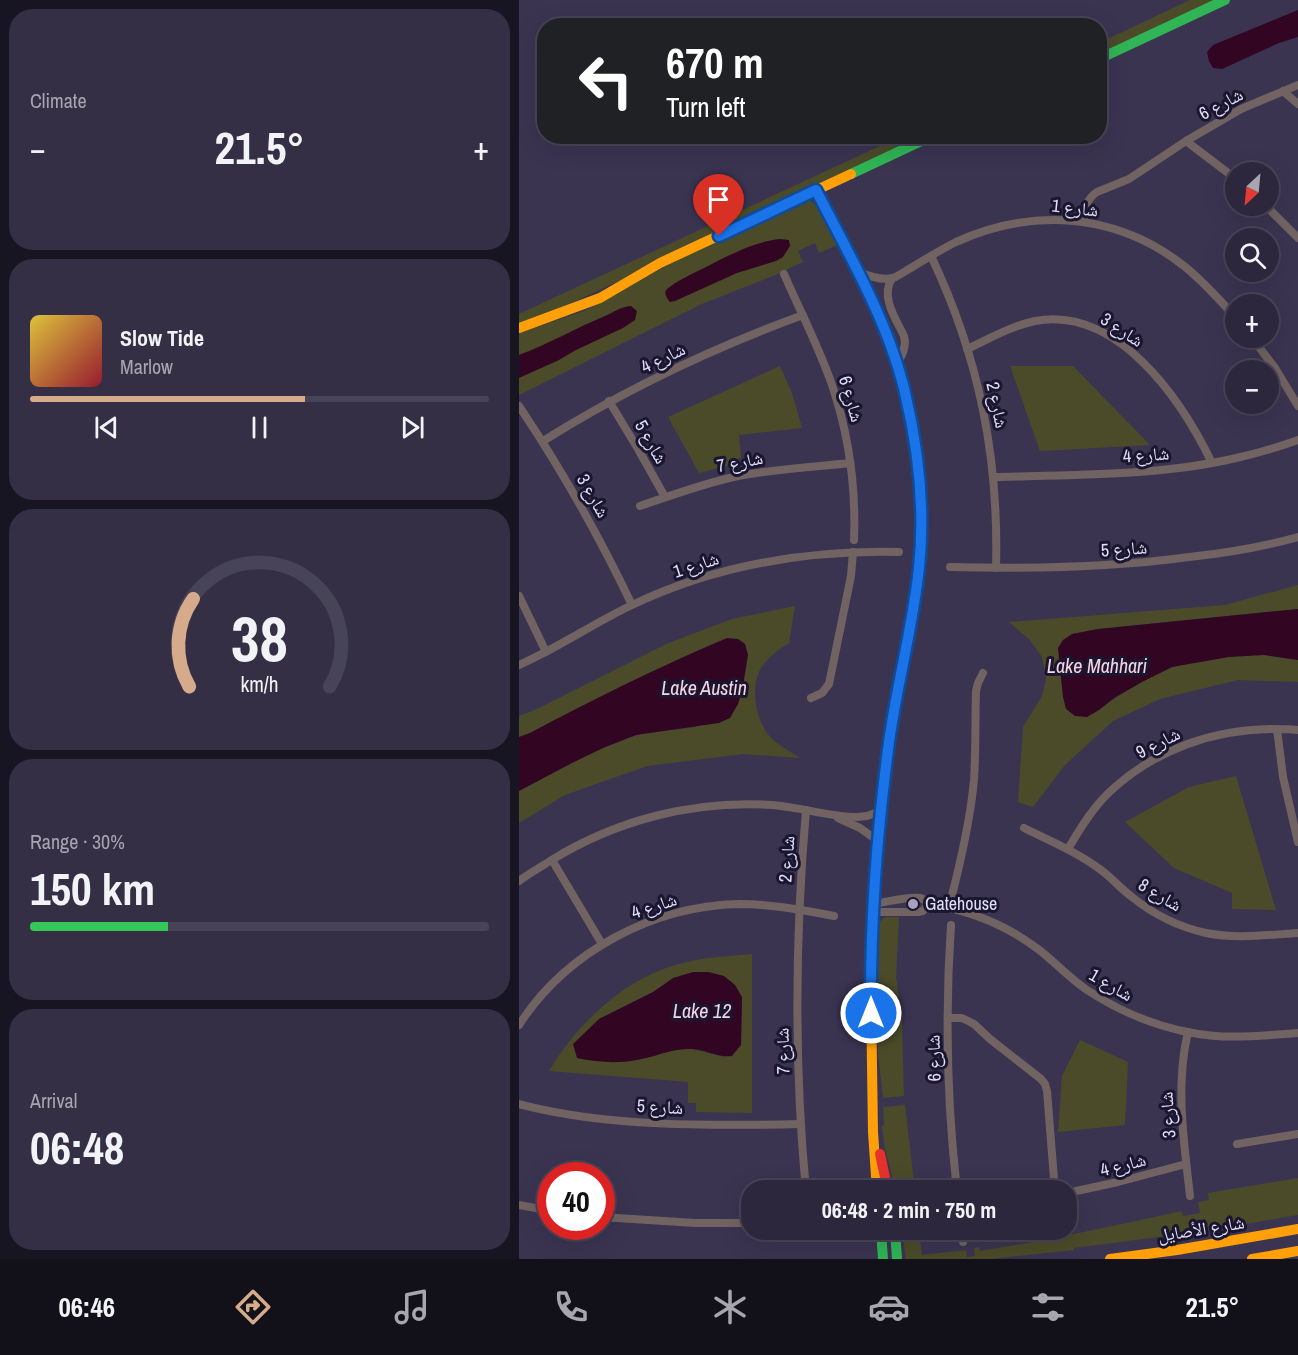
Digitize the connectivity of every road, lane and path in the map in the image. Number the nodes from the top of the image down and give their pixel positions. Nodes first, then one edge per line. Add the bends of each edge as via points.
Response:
1 (1225, 0) edge
2 (1107, 54) edge
3 (1298, 85) edge
4 (1283, 91) junction
5 (1298, 104) edge
6 (1186, 141) junction
7 (915, 144) edge
8 (1225, 171) edge
9 (816, 190) junction
10 (1276, 216) edge
11 (1084, 222) junction
12 (1298, 238) edge
13 (931, 256) junction
14 (857, 271) junction
15 (784, 274) dead end
16 (892, 278) junction
17 (1225, 306) edge
18 (803, 315) junction
19 (519, 328) edge
20 (1260, 348) edge
21 (967, 349) junction
22 (897, 364) junction
23 (609, 402) junction
24 (519, 406) edge
25 (1298, 406) edge
26 (1298, 440) edge
27 (543, 441) junction
28 (850, 463) junction
29 (1212, 463) junction
30 (993, 477) junction
31 (665, 497) junction
32 (639, 506) dead end
33 (1298, 537) edge
34 (854, 540) dead end
35 (853, 552) junction
36 (899, 552) dead end
37 (950, 567) dead end
38 (996, 568) junction
39 (519, 596) edge
40 (632, 605) junction
41 (546, 652) junction
42 (519, 665) edge
43 (983, 673) dead end
44 (811, 698) dead end
45 (1277, 729) junction
46 (1298, 730) edge
47 (806, 810) junction
48 (881, 811) junction
49 (826, 813) junction
50 (1023, 828) dead end
51 (877, 841) junction
52 (1298, 842) edge
53 (1068, 849) junction
54 (552, 860) junction
55 (519, 881) edge
56 (929, 904) junction
57 (949, 907) junction
58 (874, 908) junction
59 (799, 910) junction
60 (834, 916) dead end
61 (951, 925) dead end
62 (1298, 933) edge
63 (602, 944) junction
64 (948, 1018) junction
65 (519, 1025) edge
66 (1188, 1032) junction
67 (1298, 1033) edge
68 (519, 1104) edge
69 (873, 1106) junction
70 (800, 1124) junction
71 (1298, 1134) edge
72 (1237, 1144) dead end
73 (1187, 1164) junction
74 (804, 1180) edge
75 (876, 1180) edge
76 (886, 1180) edge
77 (956, 1180) edge
78 (1054, 1180) edge
79 (1077, 1191) edge
80 (1190, 1196) dead end
81 (519, 1205) edge
82 (537, 1208) edge
83 (615, 1218) edge
84 (741, 1223) edge
85 (1298, 1229) edge
86 (882, 1240) edge
87 (896, 1240) edge
88 (1298, 1251) edge
89 (883, 1259) edge
90 (897, 1259) edge
91 (1110, 1259) edge
92 (1252, 1259) edge

1 - 2 street
3 - 4 street, شارع 6
4 - 5 street
4 - 6 street, شارع 6 via 1241,109
6 - 8 street
6 - 11 street, شارع 6 via 1129,178 1093,195 1087,203
7 - 9 street
9 - 14 street
9 - 19 street via 660,263 600,298
10 - 12 street
11 - 13 street, شارع 1 via 1053,219 1005,225
11 - 17 street, شارع 1 via 1120,231 1165,253 1201,281
13 - 16 street, شارع 1
13 - 21 street, شارع 2
14 - 16 street via 871,277
14 - 22 street
15 - 18 street, شارع 6
16 - 22 street via 887,298 906,343
18 - 23 street, شارع 4 via 691,360
18 - 28 street, شارع 6 via 831,382
20 - 25 street
21 - 29 street, شارع 3 via 1035,321 1081,323 1102,331 1135,355 1169,392
21 - 30 street, شارع 2 via 984,411
22 - 48 street via 918,465 921,533
23 - 27 street, شارع 4
23 - 31 street, شارع 5
24 - 27 street, شارع 3
26 - 29 street, شارع 4
27 - 40 street, شارع 3
28 - 31 street, شارع 7 via 740,476
28 - 34 street, شارع 6
29 - 30 street, شارع 4 via 1121,472
30 - 38 street, شارع 2
31 - 32 street, شارع 7
33 - 38 street, شارع 5 via 1168,560
35 - 36 street, شارع 1
35 - 40 street, شارع 1 via 752,564 687,583
35 - 44 street via 829,684
37 - 38 street, شارع 5
39 - 41 street
40 - 41 street, شارع 1
41 - 42 street, شارع 1
43 - 57 street via 976,691 974,781
45 - 46 street, شارع 9
45 - 52 street
45 - 53 street, شارع 9 via 1213,736 1149,762 1107,795
47 - 49 street
47 - 54 street via 771,805 682,809 614,828
47 - 59 street, شارع 2
48 - 49 street via 857,817
48 - 51 street
49 - 51 street via 858,827
50 - 53 street, شارع 8
51 - 58 street
53 - 62 street, شارع 8 via 1101,870 1150,911 1176,923 1228,936
54 - 55 street
54 - 63 street
56 - 57 street, شارع 1
56 - 58 street, شارع 1 via 917,898
56 - 58 street, شارع 1 via 918,912
57 - 66 street, شارع 1 via 988,919 1015,933 1087,990 1116,1006
58 - 69 street
59 - 60 street, شارع 4
59 - 63 street, شارع 4 via 746,904 692,909 648,922
59 - 70 street, شارع 7
61 - 64 street, شارع 6
63 - 65 street, شارع 4 via 552,984
64 - 77 street, شارع 6
64 - 78 street via 974,1024 1045,1084
66 - 67 street, شارع 1 via 1215,1036
66 - 73 street, شارع 3 via 1181,1082
68 - 70 street, شارع 5 via 562,1114 654,1122
69 - 75 street
69 - 76 street
70 - 74 street, شارع 7
71 - 72 street
73 - 79 street, شارع 4
73 - 80 street, شارع 3
81 - 82 street
83 - 84 street
85 - 91 street, شارع الأصايل
86 - 89 street
87 - 90 street
88 - 92 street, شارع الأصايل

